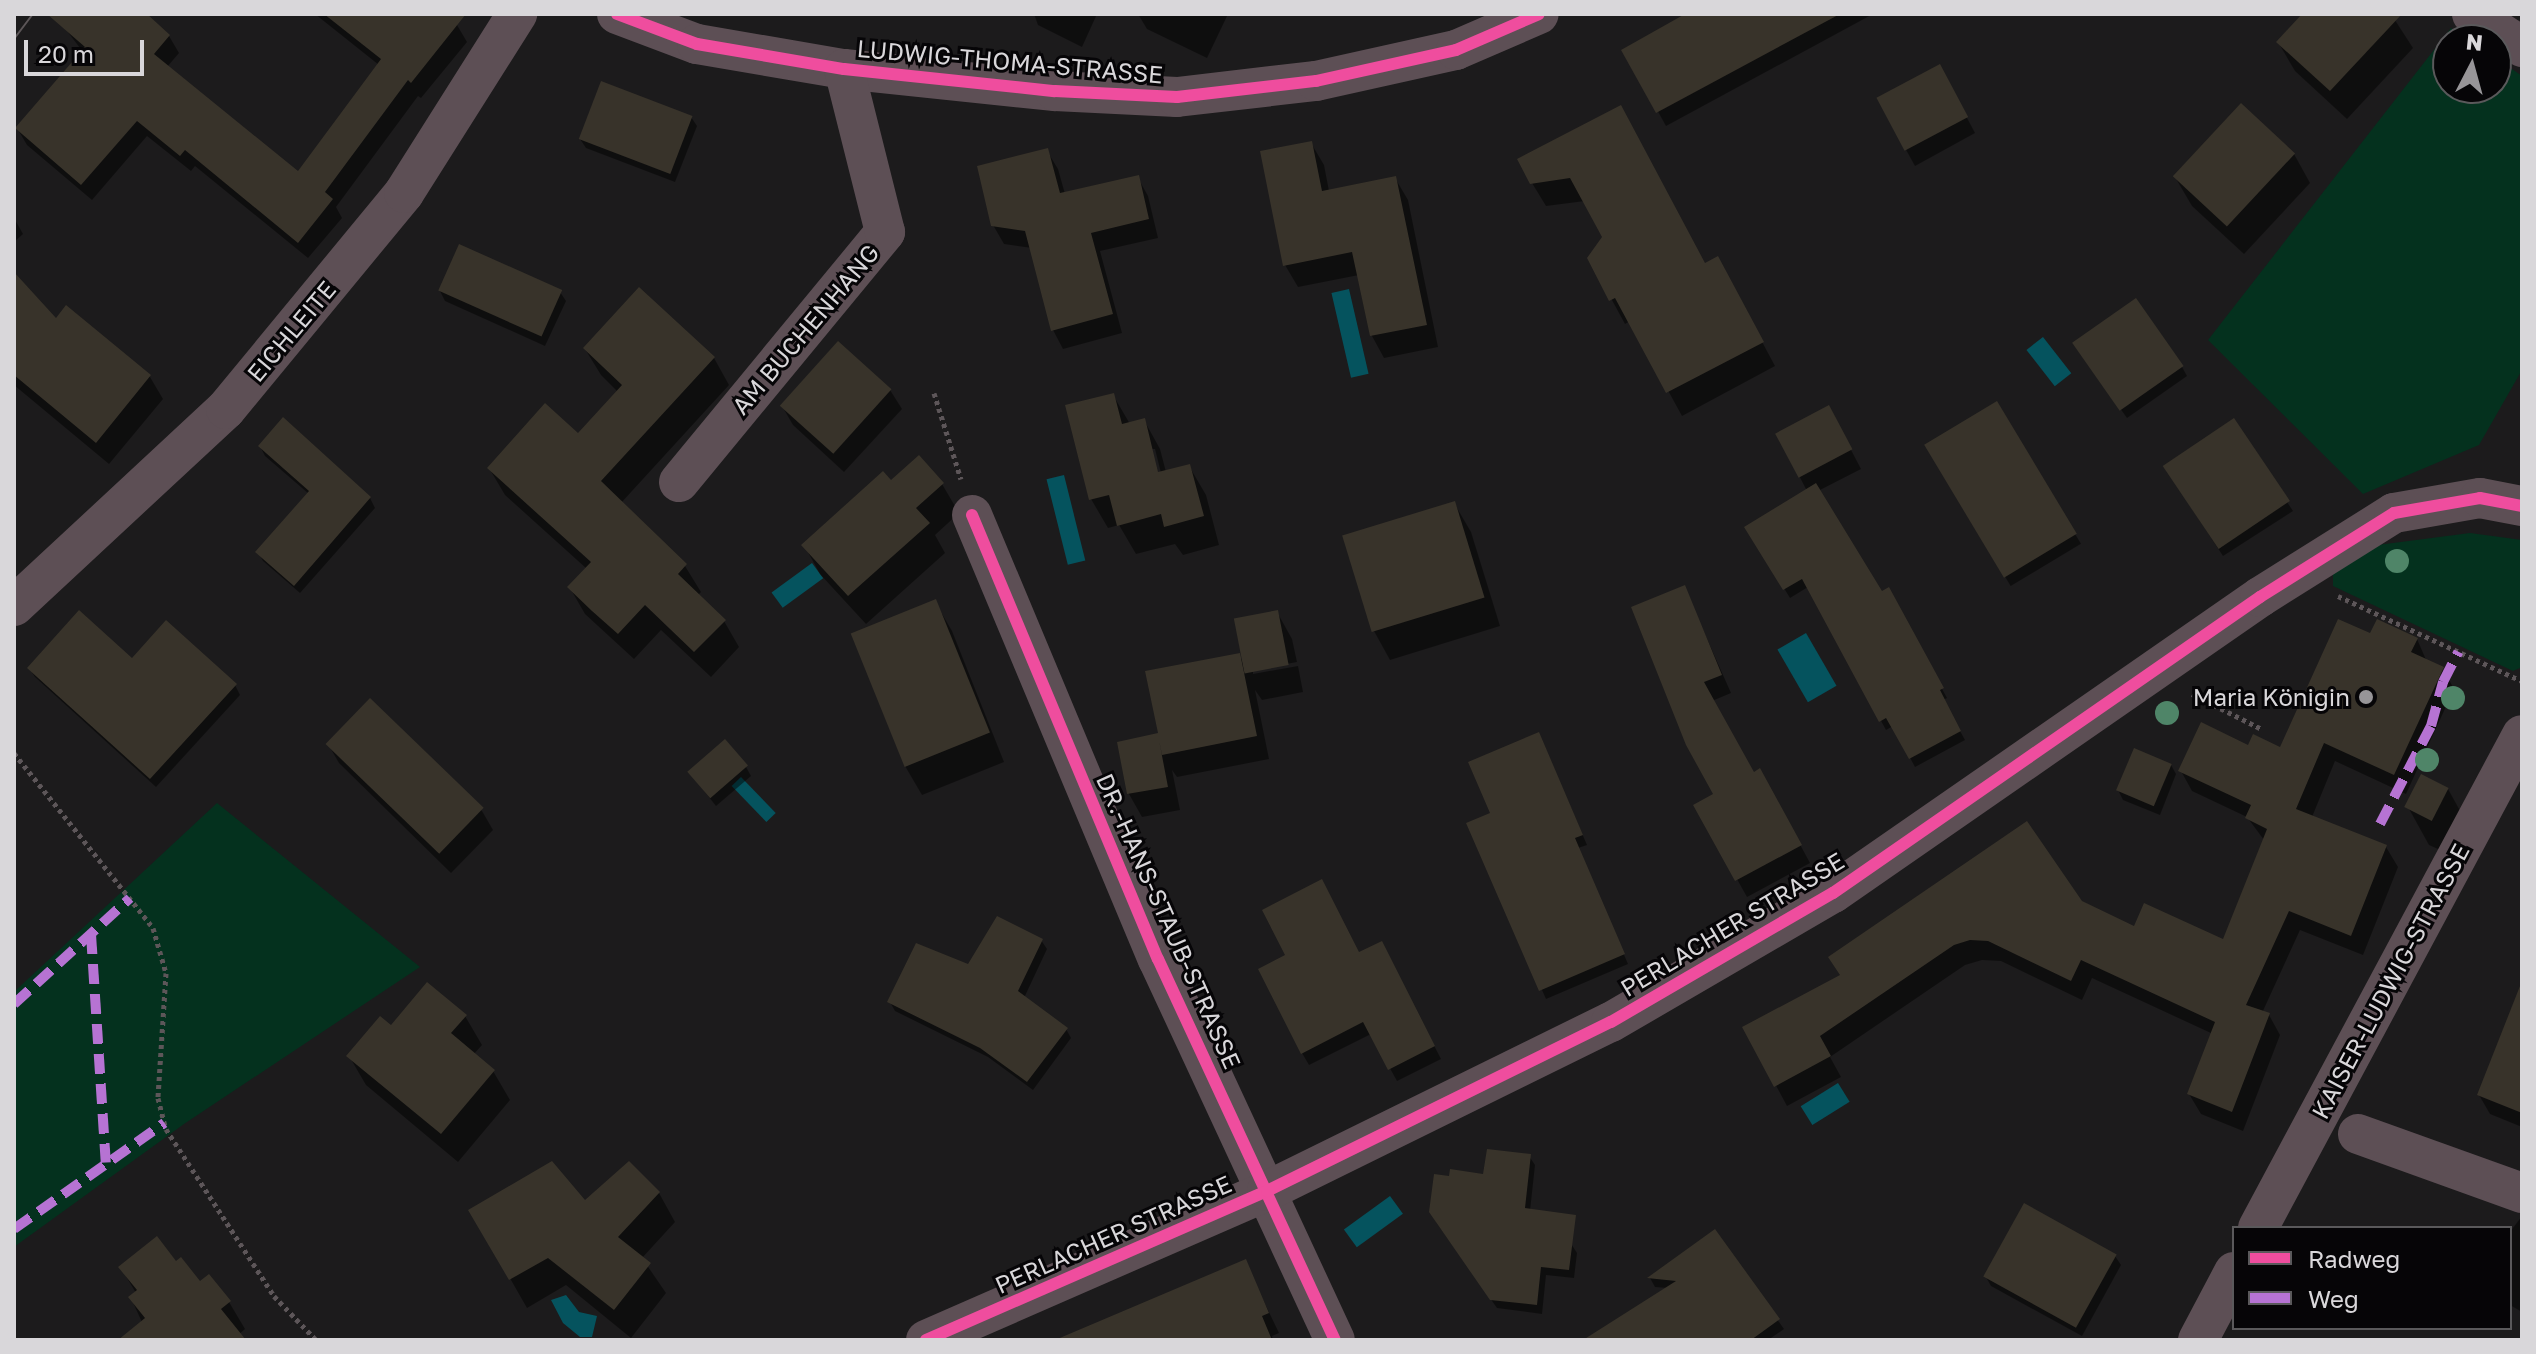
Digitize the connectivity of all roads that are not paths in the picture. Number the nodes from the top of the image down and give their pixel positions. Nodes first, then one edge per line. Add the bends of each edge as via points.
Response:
1 (517, 14) edge
2 (617, 14) edge
3 (1539, 14) edge
4 (2472, 14) edge
5 (2522, 47) edge
6 (844, 69) junction
7 (679, 482) dead end
8 (2522, 506) edge
9 (972, 515) road end
10 (14, 606) edge
11 (2522, 735) edge
12 (2358, 1134) dead end
13 (1267, 1191) junction
14 (2522, 1193) edge
15 (2259, 1226) edge
16 (2232, 1276) edge
17 (926, 1340) edge
18 (1335, 1340) edge
19 (2198, 1340) edge

1 - 10 street, EICHLEITE via 404,193 226,409
2 - 6 street, LUDWIG-THOMA-STRASSE via 697,44
3 - 6 street, LUDWIG-THOMA-STRASSE via 1440,53 1316,81 1177,97 1055,91
4 - 5 street
6 - 7 street, AM BUCHENHANG via 885,232
8 - 13 street, PERLACHER STRASSE via 2480,498 2394,513 2294,575 1833,893 1611,1022
9 - 13 street, DR.-HANS-STAUB-STRASSE via 1158,959
11 - 15 street, KAISER-LUDWIG-STRASSE
12 - 14 street
13 - 17 street, PERLACHER STRASSE
13 - 18 street, DR.-HANS-STAUB-STRASSE
16 - 19 street

